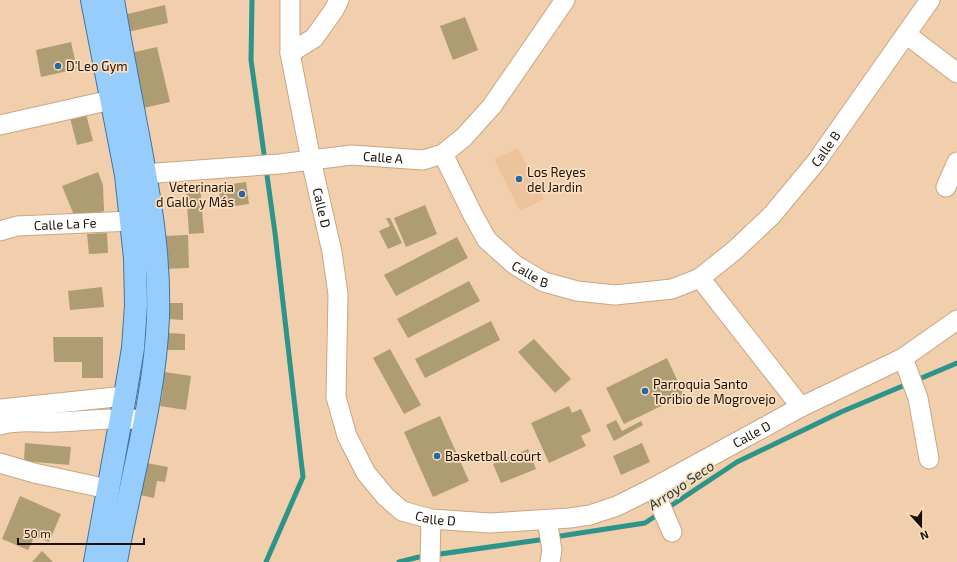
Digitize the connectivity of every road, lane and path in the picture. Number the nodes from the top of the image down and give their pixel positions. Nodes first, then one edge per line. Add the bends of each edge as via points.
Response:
1 (92, 0) edge
2 (113, 0) edge
3 (290, 0) edge
4 (339, 0) edge
5 (565, 0) edge
6 (930, 0) edge
7 (906, 34) junction
8 (290, 53) junction
9 (957, 73) edge
10 (110, 100) junction
11 (0, 125) edge
12 (443, 154) junction
13 (311, 160) junction
14 (957, 162) edge
15 (135, 175) junction
16 (946, 187) dead end
17 (132, 221) junction
18 (0, 231) edge
19 (700, 278) junction
20 (957, 320) edge
21 (906, 366) junction
22 (125, 396) junction
23 (801, 407) junction
24 (0, 410) edge
25 (121, 417) junction
26 (144, 420) junction
27 (0, 425) edge
28 (929, 459) dead end
29 (0, 462) edge
30 (108, 489) junction
31 (656, 494) junction
32 (431, 519) junction
33 (547, 524) junction
34 (670, 527) dead end
35 (430, 554) edge
36 (551, 556) edge
37 (100, 560) edge

1 - 10 main road
2 - 15 main road
3 - 8 street, Calle D
4 - 8 street via 314,38
5 - 12 street, Calle A via 492,106 464,137
6 - 7 street, Calle B
7 - 9 street
7 - 19 street, Calle B via 816,162 772,214 735,250
8 - 13 street, Calle D
10 - 11 street
10 - 15 main road
12 - 13 street, Calle A via 424,160 352,155
12 - 19 street, Calle B via 487,240 515,265 544,282 577,291 615,295 672,289
13 - 15 street, Calle A
13 - 32 street, Calle D via 332,252 338,294 336,397 347,436 366,473 385,496 402,511
14 - 16 street
15 - 17 main road
15 - 26 main road via 153,216 157,262 158,317 155,356
17 - 18 street, Calle La Fe via 17,226
17 - 22 main road via 136,305 133,348
19 - 23 street
20 - 21 street, Calle D
21 - 23 street, Calle D
21 - 28 street via 918,398
22 - 24 street
22 - 25 main road
23 - 31 street, Calle D
25 - 26 street
25 - 27 street via 58,422 8,422
25 - 30 main road
26 - 37 main road
29 - 30 street via 34,473
30 - 37 main road
31 - 33 street, Calle D via 590,515
31 - 34 street
32 - 33 street, Calle D via 490,524
32 - 35 street
33 - 36 street

